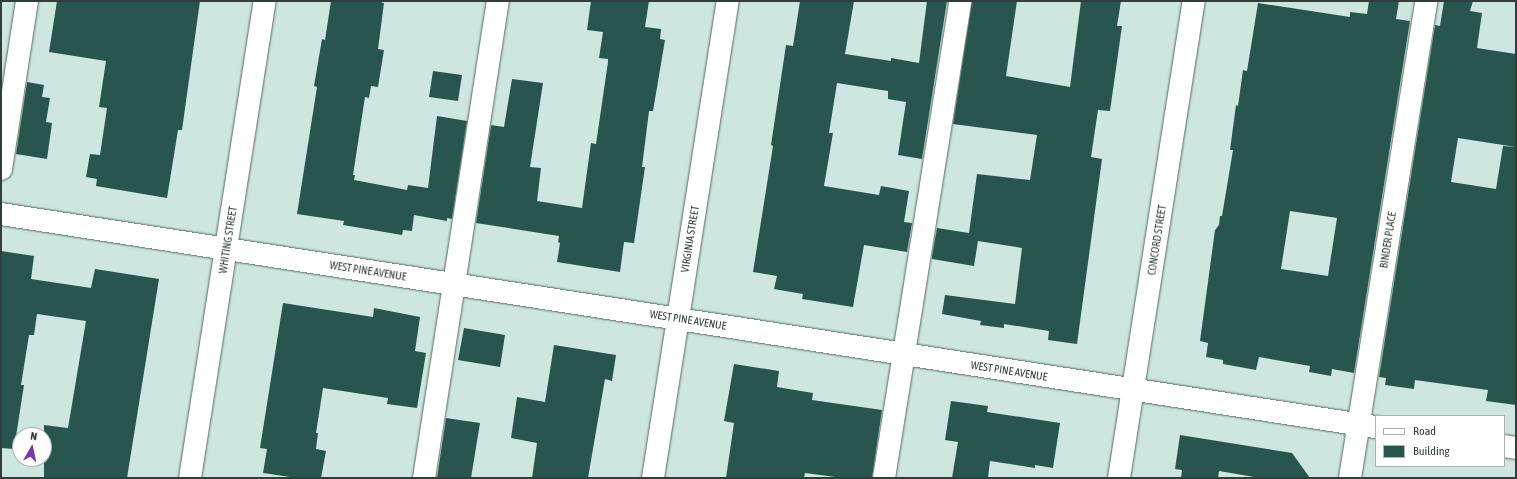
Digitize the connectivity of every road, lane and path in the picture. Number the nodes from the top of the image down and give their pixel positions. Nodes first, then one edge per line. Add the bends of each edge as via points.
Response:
1 (27, 1) edge
2 (265, 1) edge
3 (498, 1) edge
4 (728, 1) edge
5 (960, 1) edge
6 (1194, 1) edge
7 (1426, 1) edge
8 (1, 169) edge
9 (1, 214) edge
10 (226, 249) junction
11 (453, 283) junction
12 (678, 318) junction
13 (903, 355) junction
14 (1134, 389) junction
15 (1368, 425) edge
16 (1505, 446) edge
17 (1516, 448) edge
18 (190, 478) edge
19 (424, 478) edge
20 (653, 478) edge
21 (884, 478) edge
22 (1120, 478) edge
23 (1350, 478) edge

1 - 8 street
2 - 10 street, WHITING STREET
3 - 11 street
4 - 12 street, VIRGINIA STREET
5 - 13 street
6 - 14 street, CONCORD STREET
7 - 15 street, BINDER PLACE
9 - 10 street, WEST PINE AVENUE
10 - 11 street, WEST PINE AVENUE
10 - 18 street, WHITING STREET
11 - 12 street, WEST PINE AVENUE
11 - 19 street
12 - 13 street, WEST PINE AVENUE
12 - 20 street, VIRGINIA STREET
13 - 14 street, WEST PINE AVENUE
13 - 21 street
14 - 15 street, WEST PINE AVENUE
14 - 22 street, CONCORD STREET
15 - 23 street, BINDER PLACE
16 - 17 street

